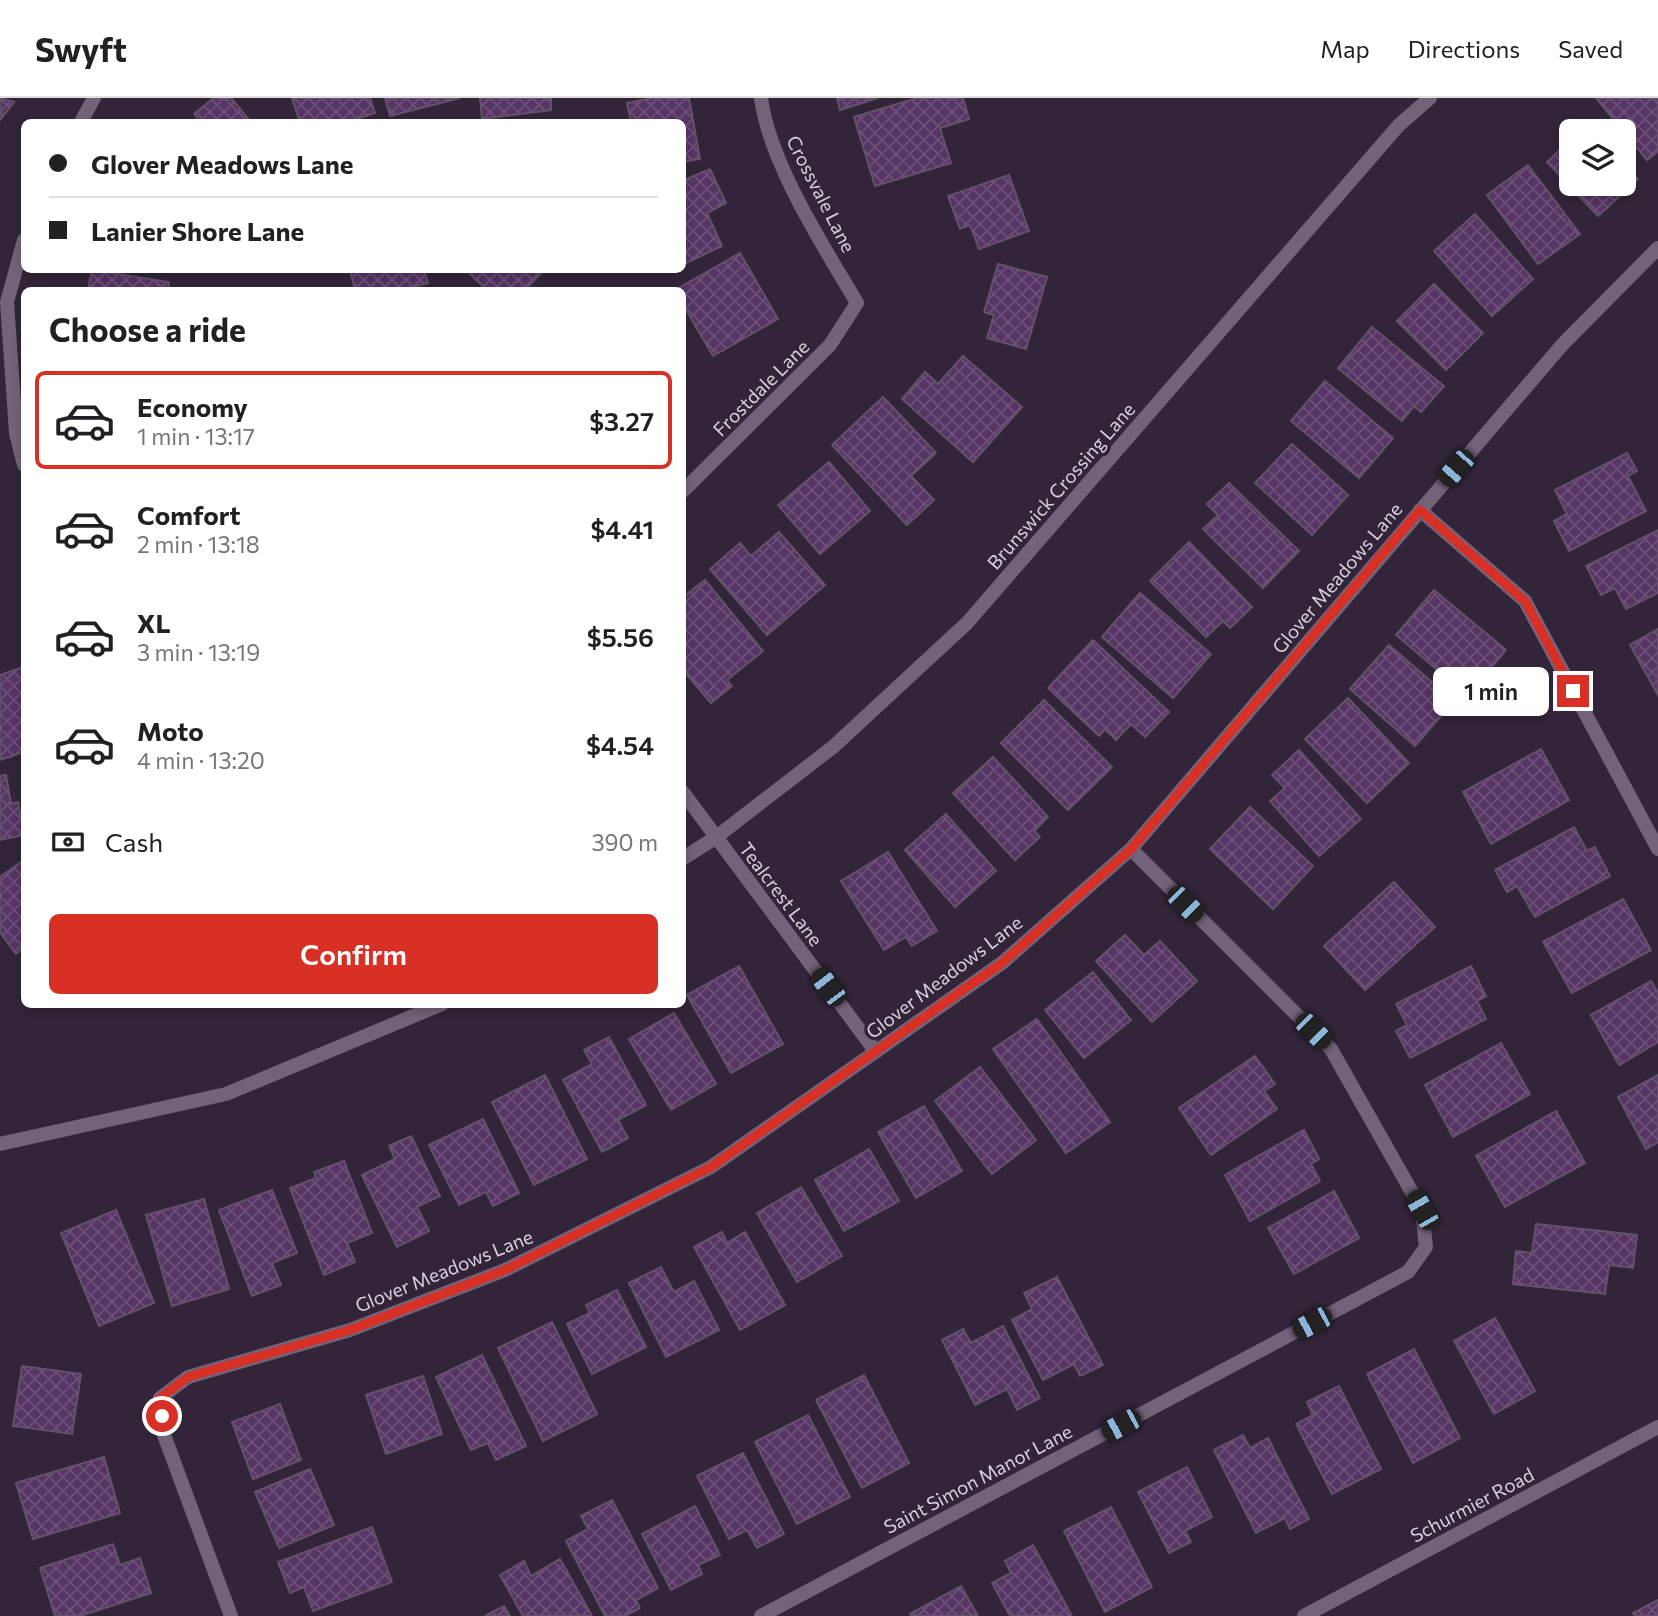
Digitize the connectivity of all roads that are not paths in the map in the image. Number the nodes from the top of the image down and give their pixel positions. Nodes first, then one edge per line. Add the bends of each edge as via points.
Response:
1 (94, 98) edge
2 (761, 98) edge
3 (1430, 98) edge
4 (83, 119) edge
5 (1658, 247) edge
6 (21, 251) edge
7 (857, 303) joint
8 (21, 453) edge
9 (686, 488) edge
10 (1420, 510) junction
11 (686, 797) edge
12 (715, 838) junction
13 (1131, 849) junction
14 (1658, 849) edge
15 (686, 856) edge
16 (432, 1008) edge
17 (876, 1052) junction
18 (0, 1144) edge
19 (1658, 1427) edge
20 (231, 1616) edge
21 (761, 1616) edge
22 (1304, 1616) edge

1 - 4 street
2 - 7 street, Crossvale Lane via 764,122 809,222
3 - 12 street, Brunswick Crossing Lane via 1398,125 967,623 833,747
5 - 10 street, Glover Meadows Lane via 1562,345
6 - 8 street via 7,302
7 - 9 street, Frostdale Lane via 830,345
10 - 13 street, Glover Meadows Lane
10 - 14 street via 1525,601
11 - 12 street, Tealcrest Lane
12 - 15 street, Brunswick Crossing Lane
12 - 17 street, Tealcrest Lane
13 - 17 street, Glover Meadows Lane via 1002,963
13 - 21 street, Saint Simon Manor Lane via 1331,1049 1422,1210 1426,1247 1408,1272
16 - 18 street via 226,1094
17 - 20 street, Glover Meadows Lane via 711,1167 505,1270 350,1330 188,1377 160,1398 164,1435
19 - 22 street, Schurmier Road

